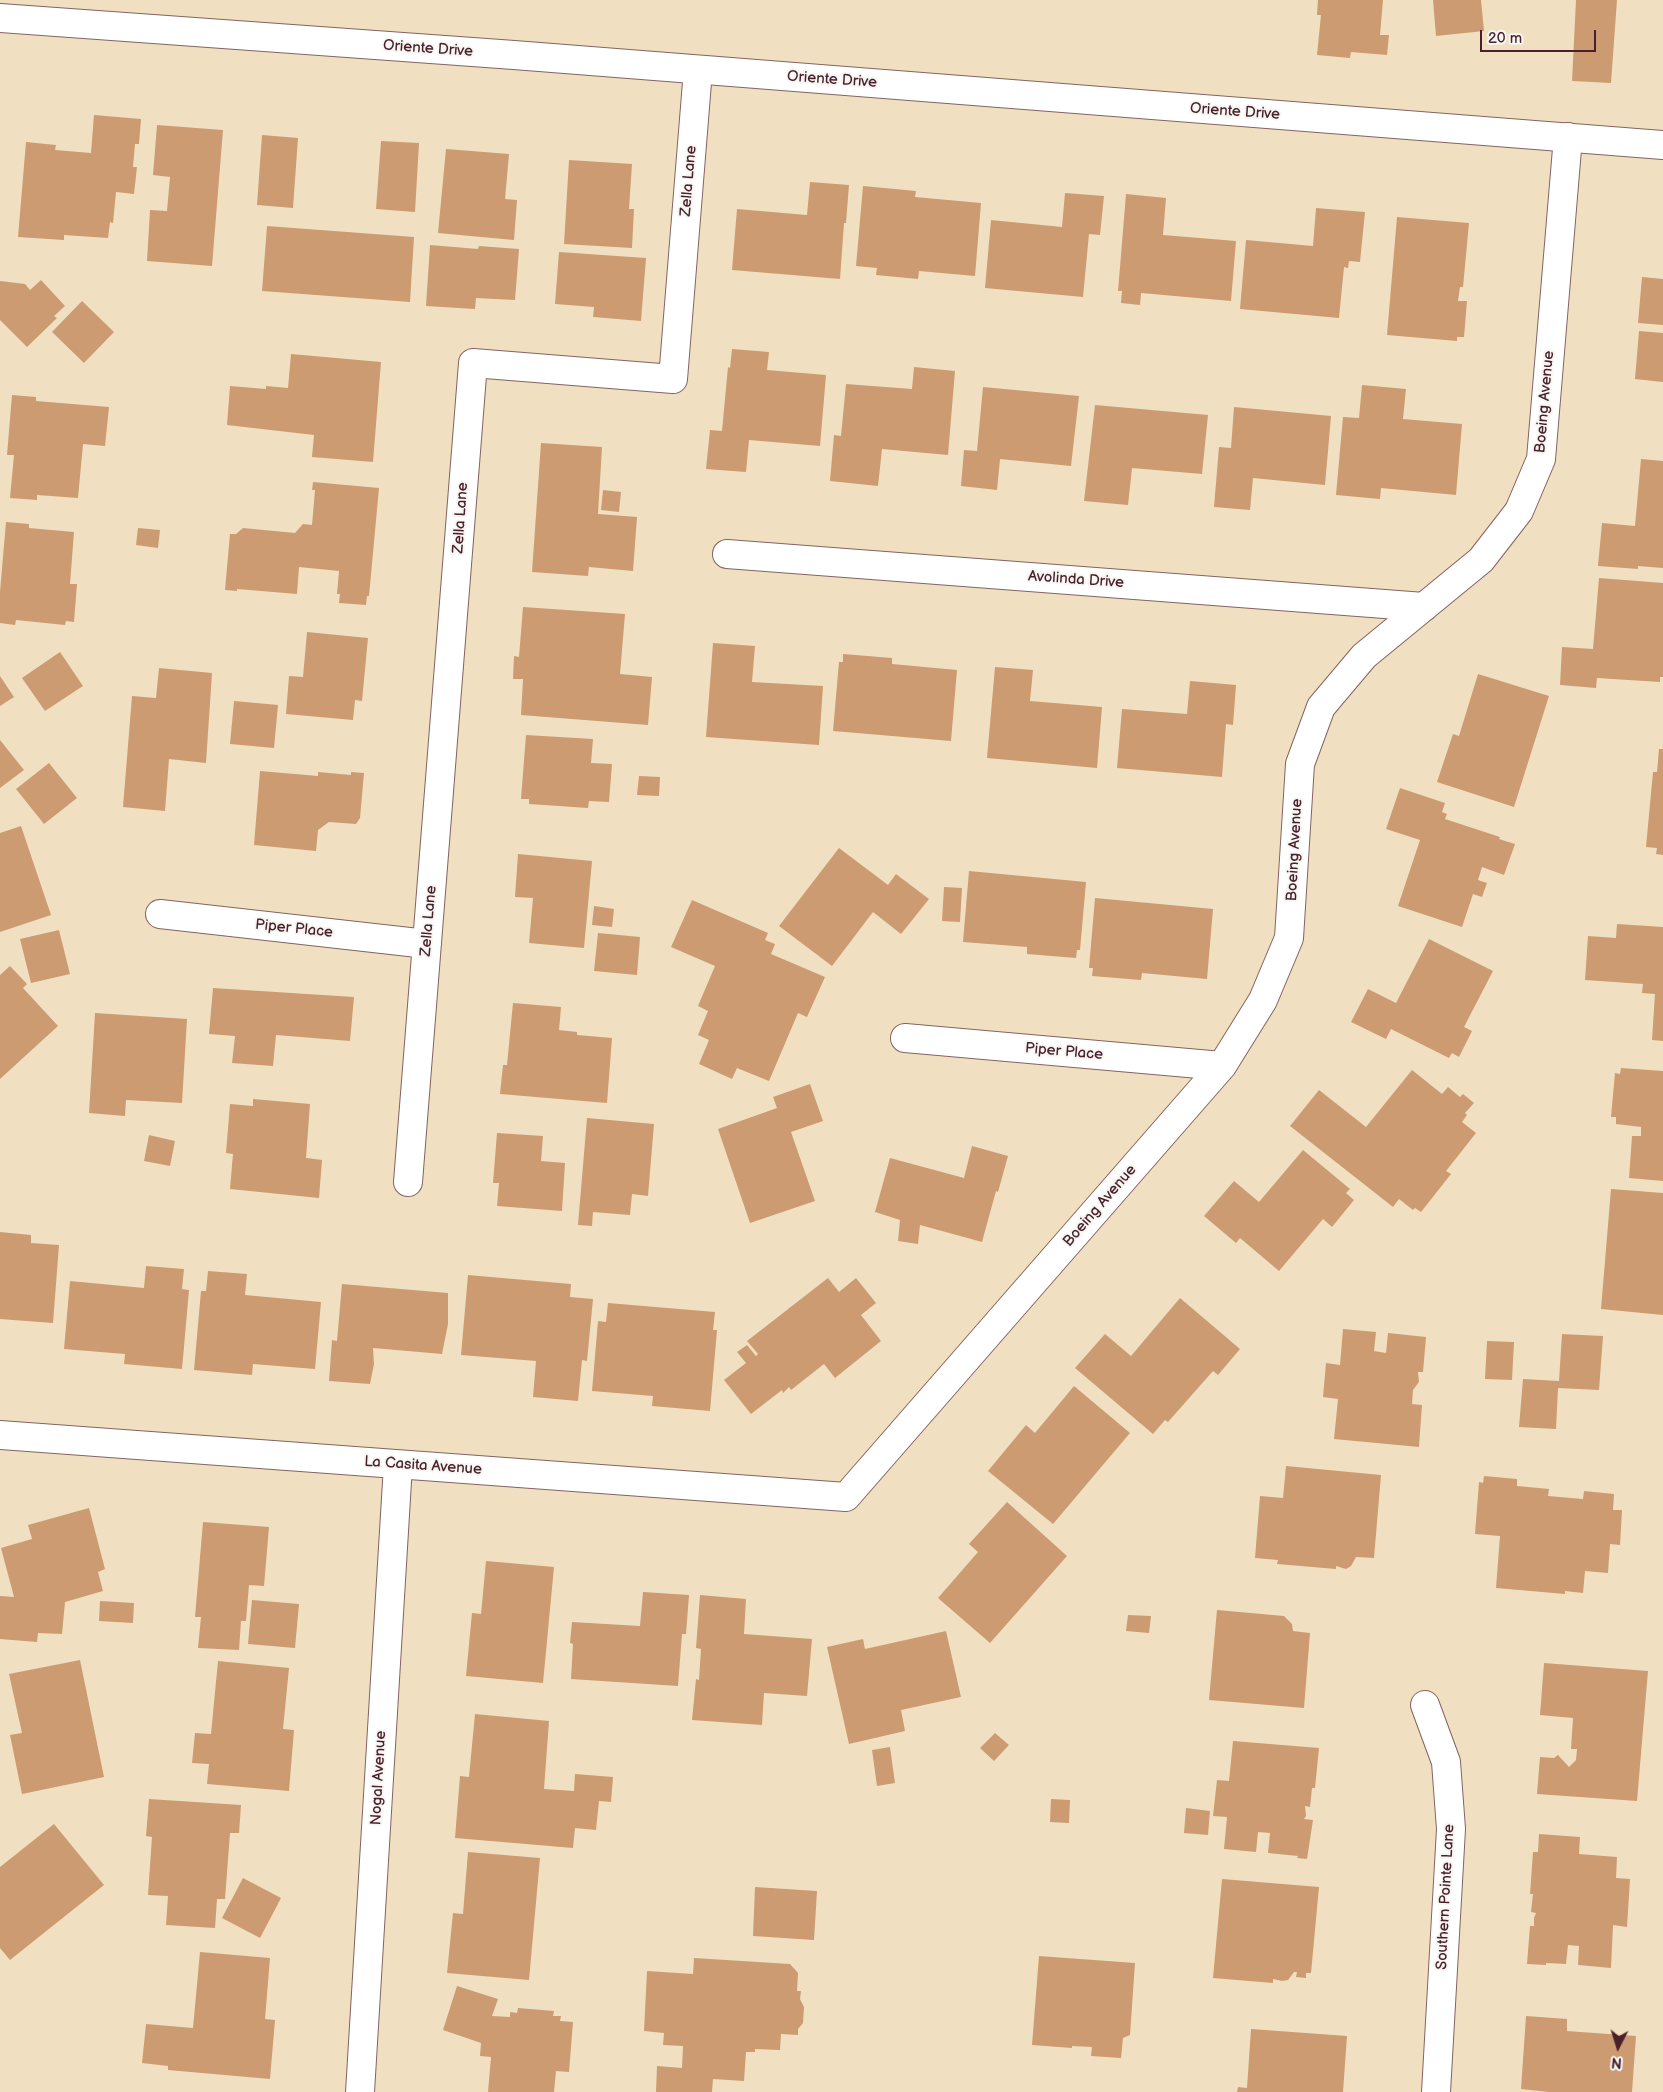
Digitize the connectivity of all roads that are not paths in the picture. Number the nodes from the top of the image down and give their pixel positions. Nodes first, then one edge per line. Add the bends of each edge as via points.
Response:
1 (0, 18) edge
2 (698, 70) junction
3 (1568, 137) junction
4 (1663, 145) edge
5 (727, 554) dead end
6 (1424, 607) junction
7 (160, 914) dead end
8 (427, 944) junction
9 (905, 1038) dead end
10 (1222, 1066) junction
11 (408, 1182) dead end
12 (0, 1435) edge
13 (398, 1464) junction
14 (846, 1497) joint
15 (1425, 1705) dead end
16 (360, 2092) edge
17 (1436, 2092) edge

1 - 2 street, Oriente Drive
2 - 3 street, Oriente Drive
2 - 8 street, Zella Lane via 673,379 473,362
3 - 4 street, Oriente Drive
3 - 6 street, Boeing Avenue via 1541,458 1519,511 1481,560
5 - 6 street, Avolinda Drive
6 - 10 street, Boeing Avenue via 1364,656 1321,707 1300,764 1289,938 1263,1000
7 - 8 street, Piper Place
8 - 11 street, Zella Lane
9 - 10 street, Piper Place
10 - 14 street, Boeing Avenue
12 - 13 street, La Casita Avenue
13 - 14 street, La Casita Avenue
13 - 16 street, Nogal Avenue
15 - 17 street, Southern Pointe Lane via 1446,1762 1451,1829

